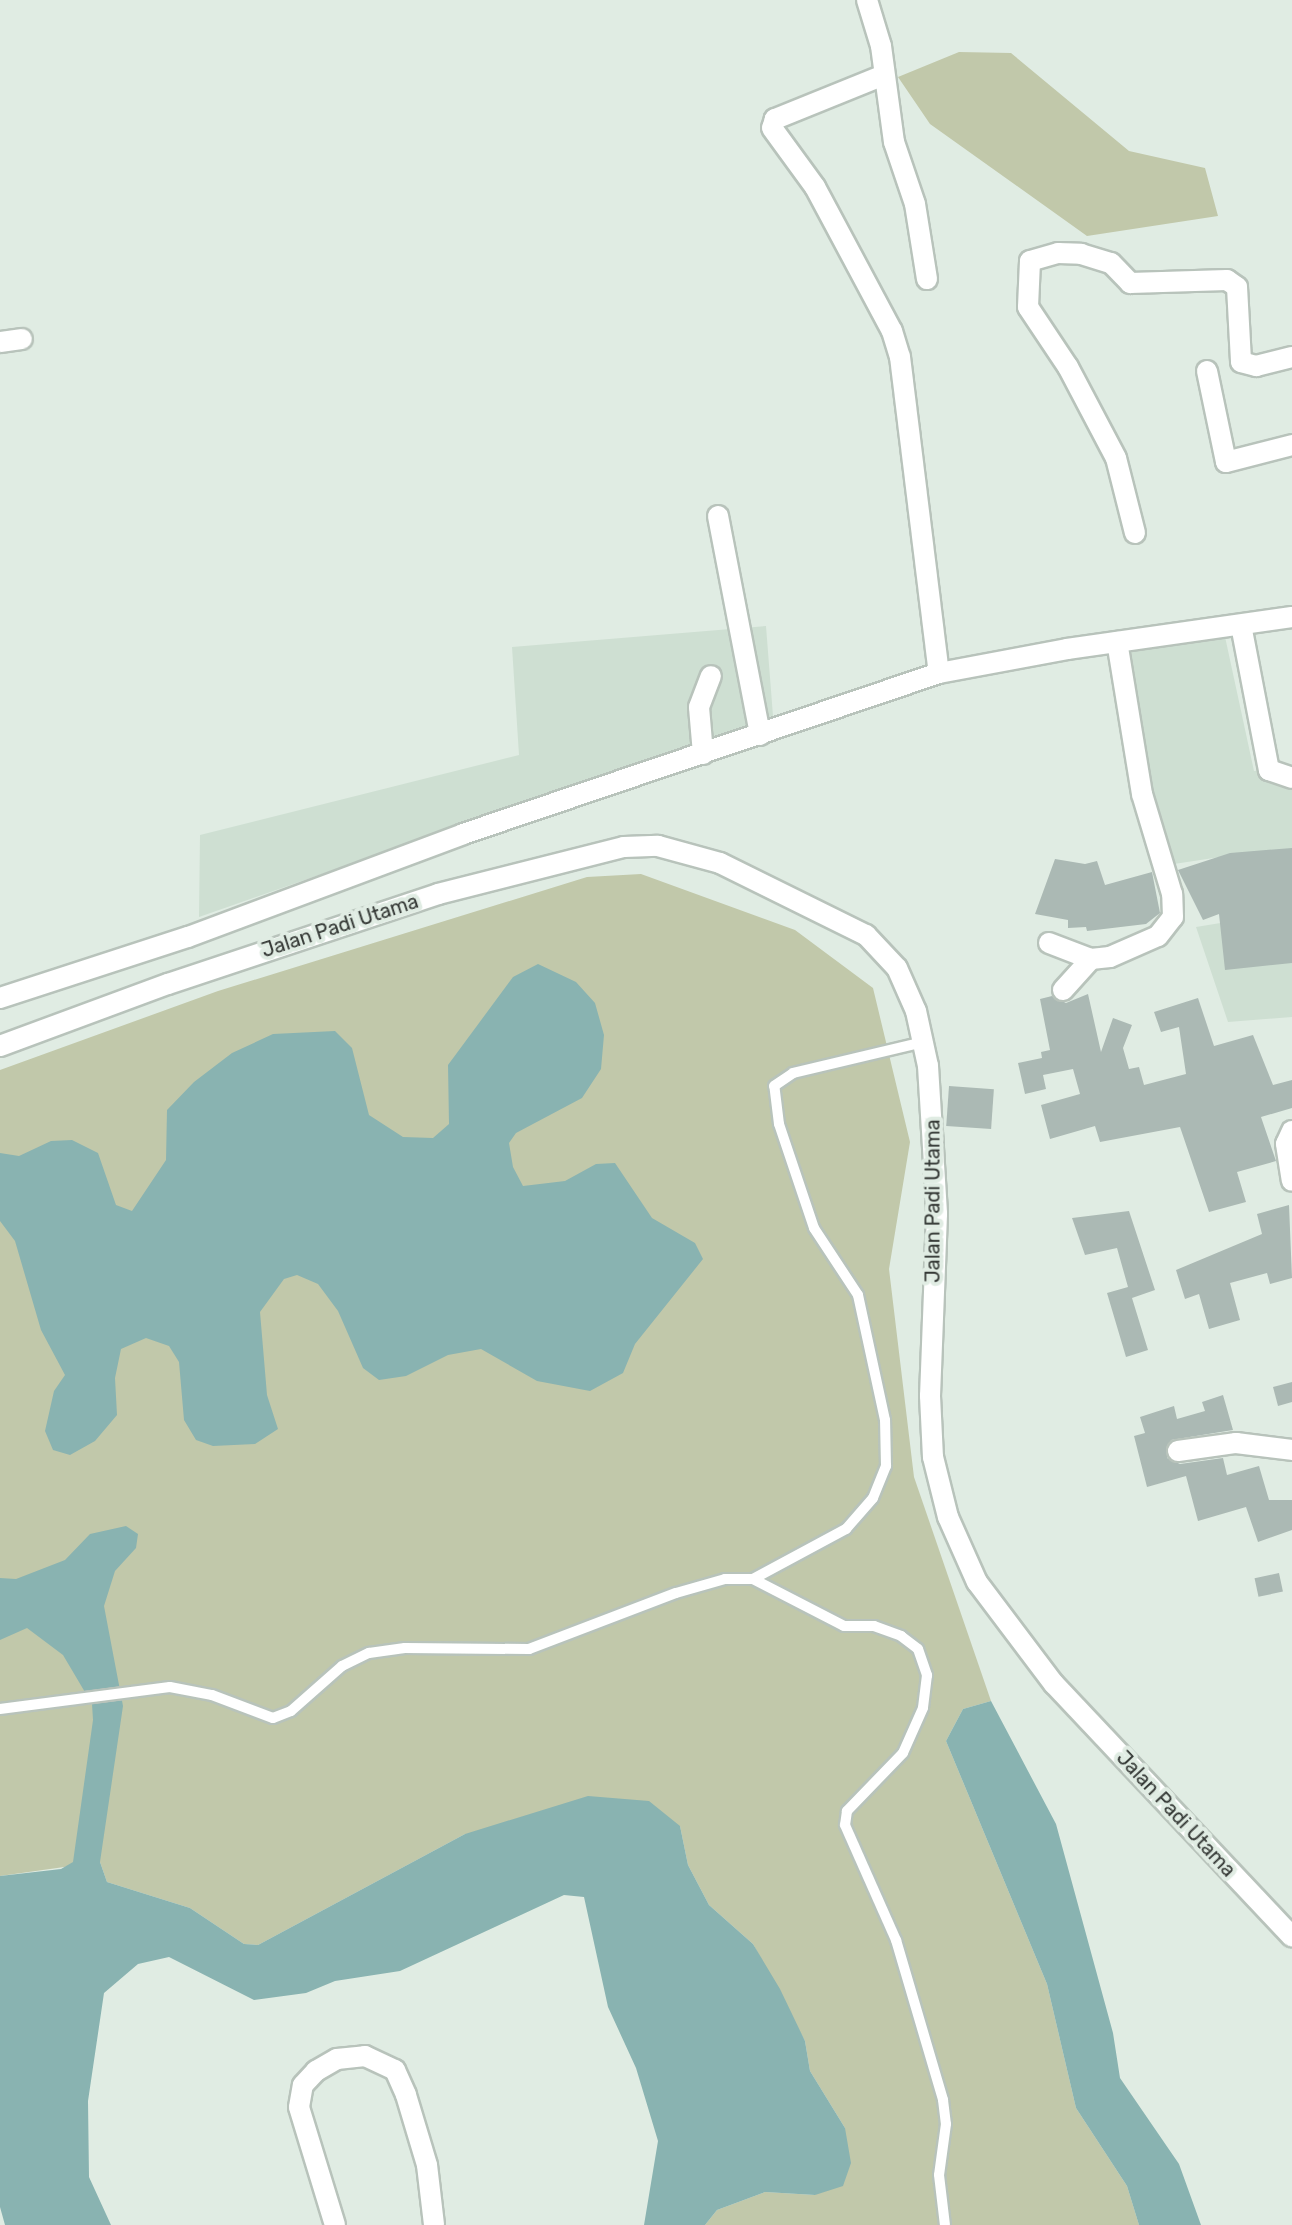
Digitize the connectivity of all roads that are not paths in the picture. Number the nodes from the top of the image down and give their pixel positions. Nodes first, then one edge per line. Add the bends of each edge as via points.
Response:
1 (867, 0) edge
2 (884, 75) junction
3 (927, 279) dead end
4 (22, 339) dead end
5 (0, 342) edge
6 (1292, 357) edge
7 (1207, 371) dead end
8 (1292, 445) edge
9 (718, 516) dead end
10 (1135, 533) dead end
11 (1292, 617) edge
12 (1241, 625) junction
13 (1117, 642) junction
14 (939, 673) junction
15 (711, 676) dead end
16 (760, 735) junction
17 (703, 754) junction
18 (1292, 778) edge
19 (1049, 943) dead end
20 (1091, 959) junction
21 (1063, 990) dead end
22 (0, 998) edge
23 (923, 1042) junction
24 (0, 1046) edge
25 (1292, 1131) edge
26 (1292, 1181) edge
27 (1292, 1450) edge
28 (1178, 1451) dead end
29 (753, 1579) junction
30 (0, 1709) edge
31 (1292, 1937) edge
32 (335, 2225) edge
33 (434, 2225) edge
34 (945, 2225) edge

1 - 2 street
2 - 3 street via 894,142 915,204
2 - 14 street via 775,119 772,128 815,187 892,331 900,357
4 - 5 street
6 - 10 street via 1256,366 1241,362 1237,287 1227,280 1130,283 1111,263 1081,254 1058,253 1030,261 1028,307 1068,367 1120,465
7 - 8 street via 1226,462
9 - 16 street
11 - 12 street
12 - 13 street
12 - 18 street via 1269,770
13 - 14 street
13 - 20 street via 1142,794 1174,908 1169,928 1158,936 1110,957
14 - 16 street
15 - 17 street via 699,707
16 - 17 street
17 - 22 street via 463,834 263,911
19 - 20 street
20 - 21 street
23 - 24 street, Jalan Padi Utama via 897,968 866,935 720,863 658,846 552,862 438,894
23 - 29 lane via 793,1073 774,1086 779,1124 814,1228 858,1295 885,1420 886,1466 873,1498 846,1529
23 - 31 street, Jalan Padi Utama via 937,1146 933,1457 948,1517 977,1582 1054,1684
25 - 26 street via 1286,1144
27 - 28 street via 1236,1443
29 - 30 lane via 725,1579 676,1593 529,1649 405,1648 369,1653 342,1666 291,1711 273,1718 170,1687
29 - 34 lane via 844,1626 874,1626 901,1636 918,1649 927,1675 923,1708 903,1753 847,1811 845,1825 896,1940 943,2100 946,2124 939,2175
32 - 33 street via 299,2107 303,2085 316,2071 337,2059 365,2056 395,2070 406,2095 427,2165

